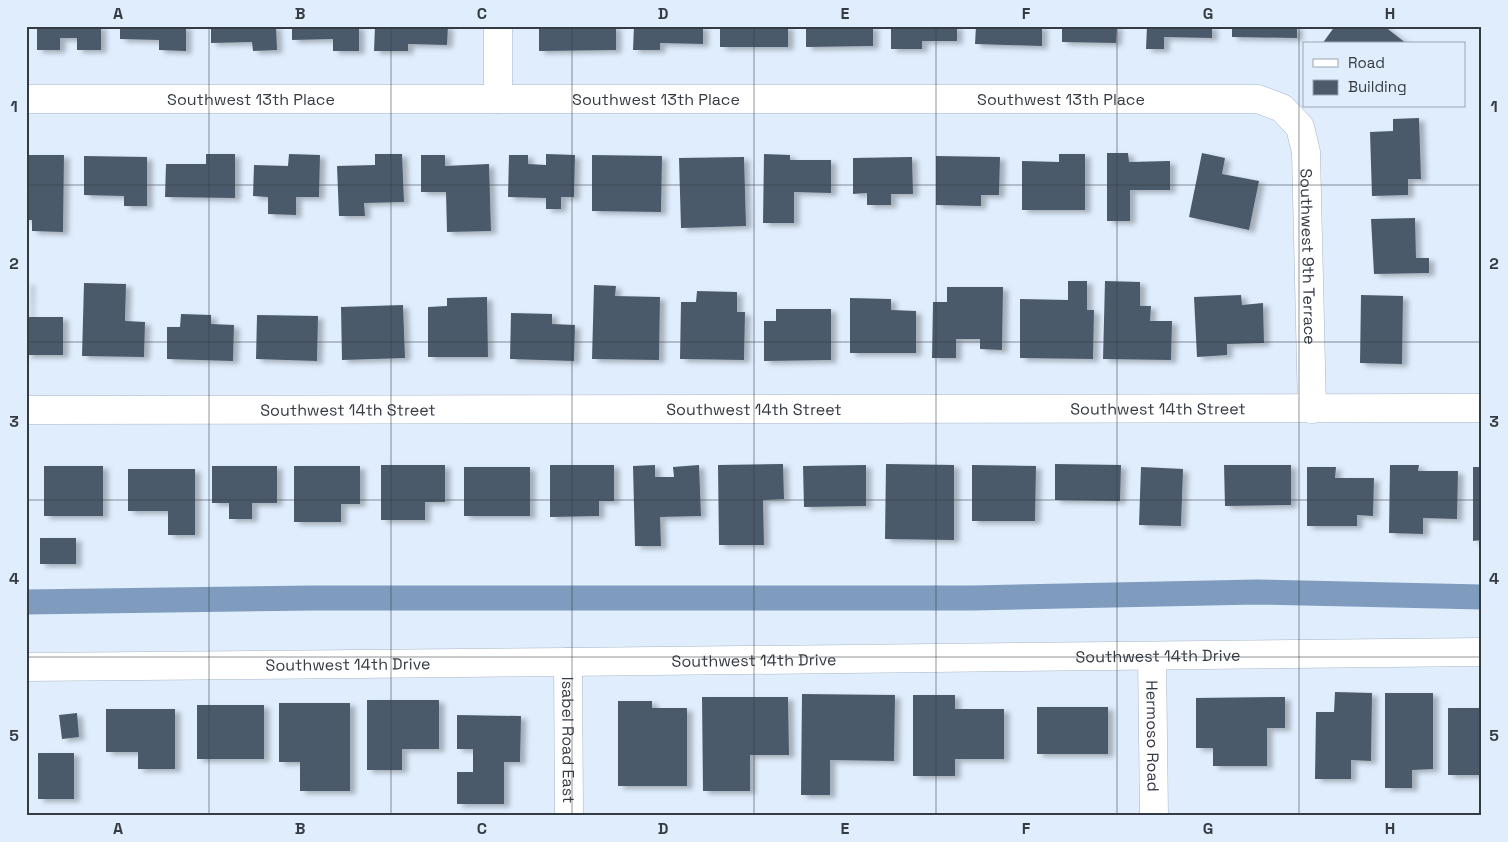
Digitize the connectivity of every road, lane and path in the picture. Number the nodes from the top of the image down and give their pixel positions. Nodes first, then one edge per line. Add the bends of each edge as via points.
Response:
1 (498, 26) edge
2 (498, 99) junction
3 (26, 100) edge
4 (1284, 110) joint
5 (1482, 408) edge
6 (1312, 409) junction
7 (26, 410) edge
8 (1482, 652) edge
9 (1152, 656) junction
10 (568, 662) junction
11 (26, 667) edge
12 (569, 816) edge
13 (1154, 816) edge

1 - 2 street
2 - 3 street, Southwest 13th Place
2 - 4 street, Southwest 13th Place via 1258,98
4 - 6 street, Southwest 9th Terrace via 1300,127 1306,152
5 - 6 street, Southwest 14th Street
6 - 7 street, Southwest 14th Street
8 - 9 street, Southwest 14th Drive
9 - 10 street, Southwest 14th Drive
9 - 13 street, Hermoso Road
10 - 11 street, Southwest 14th Drive
10 - 12 street, Isabel Road East

